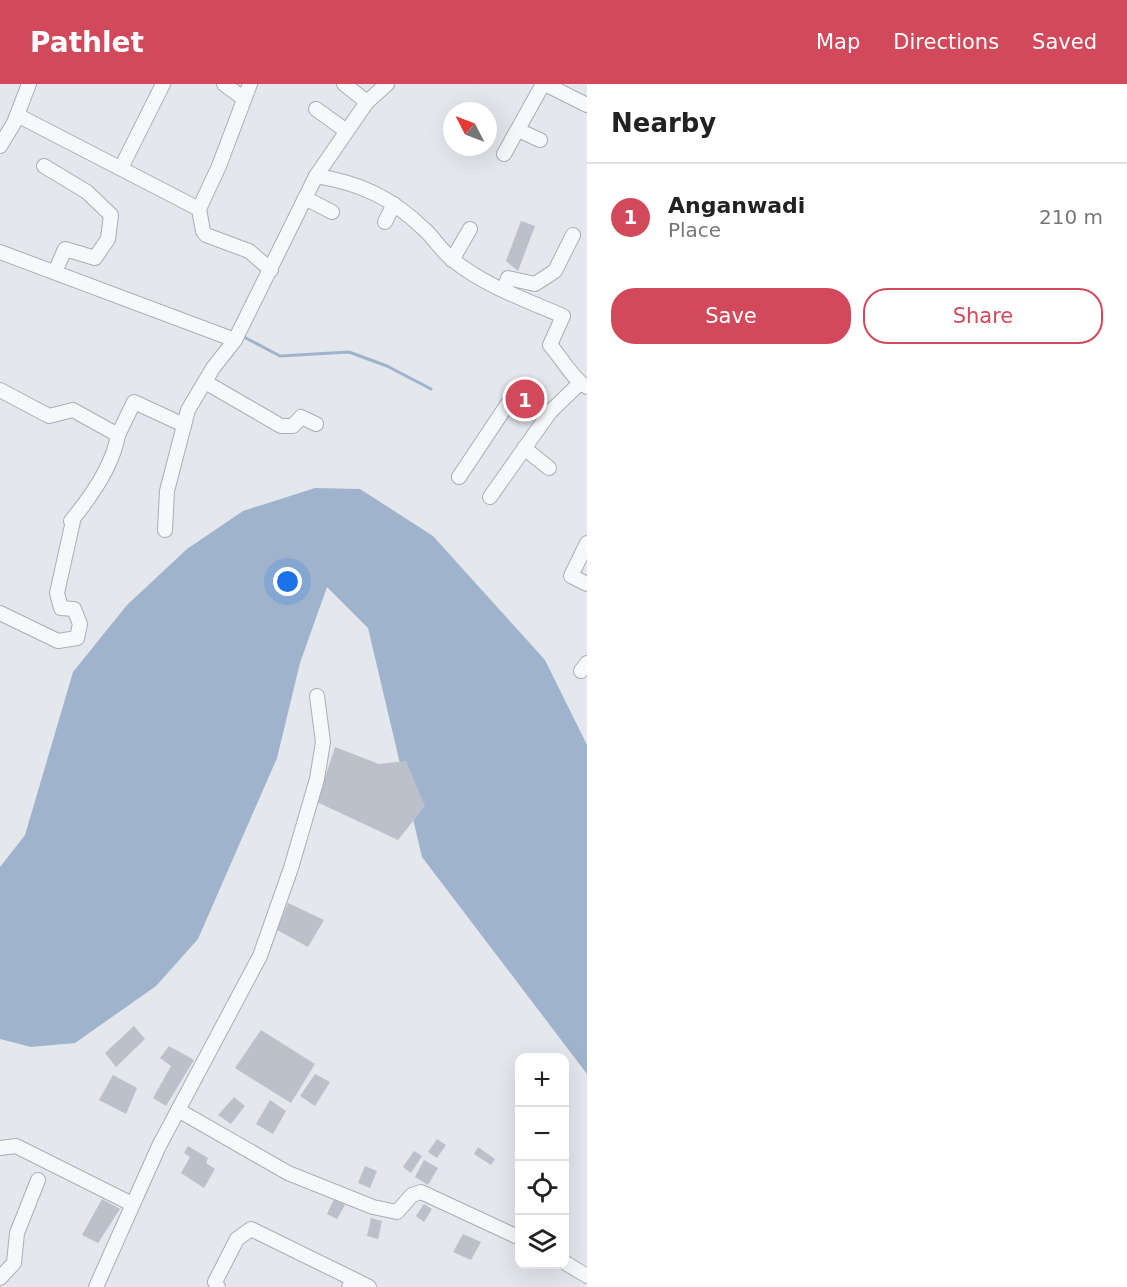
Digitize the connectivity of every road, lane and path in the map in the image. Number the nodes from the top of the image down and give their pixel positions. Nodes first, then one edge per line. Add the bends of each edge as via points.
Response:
1 (29, 84) edge
2 (162, 84) edge
3 (224, 84) edge
4 (250, 84) edge
5 (344, 84) edge
6 (387, 84) edge
7 (544, 84) edge
8 (243, 98) junction
9 (367, 102) junction
10 (587, 105) edge
11 (315, 109) dead end
12 (17, 115) junction
13 (345, 130) junction
14 (518, 130) junction
15 (540, 140) dead end
16 (0, 146) edge
17 (504, 154) dead end
18 (44, 166) dead end
19 (121, 168) junction
20 (316, 176) junction
21 (304, 198) junction
22 (394, 204) junction
23 (199, 209) junction
24 (332, 212) dead end
25 (385, 222) dead end
26 (470, 229) dead end
27 (573, 235) dead end
28 (0, 252) edge
29 (452, 260) junction
30 (271, 270) junction
31 (55, 272) junction
32 (504, 290) junction
33 (235, 340) junction
34 (205, 382) junction
35 (583, 386) edge
36 (0, 390) edge
37 (550, 412) junction
38 (316, 424) dead end
39 (184, 425) junction
40 (118, 435) junction
41 (525, 448) junction
42 (549, 468) dead end
43 (459, 477) dead end
44 (490, 497) dead end
45 (165, 530) dead end
46 (587, 543) edge
47 (587, 584) edge
48 (0, 613) edge
49 (317, 696) dead end
50 (178, 1110) junction
51 (0, 1148) edge
52 (38, 1180) dead end
53 (132, 1204) junction
54 (515, 1236) edge
55 (569, 1265) edge
56 (587, 1276) edge
57 (0, 1278) edge
58 (351, 1283) edge
59 (96, 1287) edge
60 (218, 1287) edge
61 (369, 1287) edge

1 - 12 street
2 - 19 street
3 - 8 street
4 - 8 street
5 - 9 street
6 - 9 street
7 - 10 street
7 - 14 street
8 - 23 street
9 - 13 street
11 - 13 street
12 - 16 street
12 - 19 street
13 - 20 street
14 - 15 street
14 - 17 street
18 - 31 street via 87,192 111,215 108,239 95,258 65,249
19 - 23 street
20 - 21 street
20 - 22 street via 349,181
21 - 24 street
21 - 30 street
22 - 25 street
22 - 29 street
23 - 30 street via 206,235 249,252
26 - 29 street
27 - 32 street via 555,271 535,284 508,278
28 - 31 street
29 - 32 street
30 - 33 street
31 - 33 street
32 - 35 street via 563,316 550,345
33 - 34 street
34 - 38 street via 281,426 293,426 301,417
34 - 39 street
35 - 37 street
36 - 40 street via 49,416 73,410
37 - 41 street
37 - 43 street via 509,402
39 - 40 street via 134,402
39 - 45 street via 167,491
40 - 48 street via 115,454 106,472 72,521 57,593 61,608 74,609 80,624 77,638 58,641
41 - 42 street
41 - 44 street
46 - 47 street via 571,576
49 - 50 street via 323,742 317,779 291,868 260,956
50 - 53 street
50 - 54 street via 288,1173 347,1197 397,1212 412,1195 421,1192
51 - 53 street via 16,1146
52 - 57 street via 17,1233 14,1263
53 - 59 street
55 - 56 street
58 - 60 street via 251,1229 237,1239 215,1282
58 - 61 street

